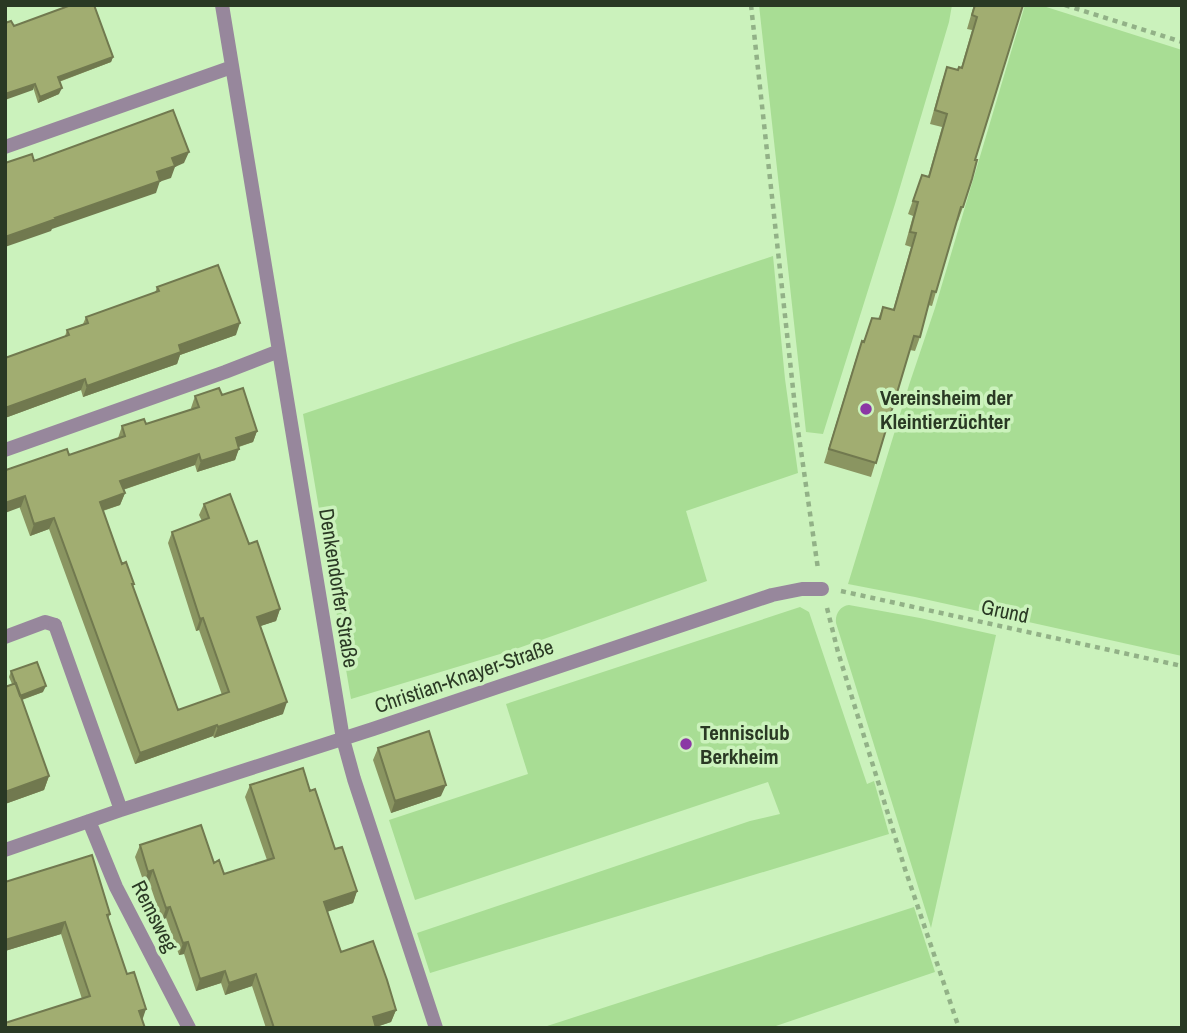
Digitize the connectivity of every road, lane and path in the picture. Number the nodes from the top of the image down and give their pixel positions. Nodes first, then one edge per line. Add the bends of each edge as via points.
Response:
1 (222, 5) edge
2 (751, 5) edge
3 (1065, 5) edge
4 (1182, 41) edge
5 (232, 67) junction
6 (5, 147) edge
7 (279, 351) junction
8 (5, 450) edge
9 (822, 589) junction
10 (5, 637) edge
11 (1182, 666) edge
12 (343, 739) junction
13 (121, 810) junction
14 (89, 821) junction
15 (5, 849) edge
16 (189, 1028) edge
17 (436, 1028) edge
18 (960, 1028) edge

1 - 5 street, Denkendorfer Straße
2 - 9 path via 796,416
3 - 4 path
5 - 6 street
5 - 7 street, Denkendorfer Straße
7 - 8 street
7 - 12 street, Denkendorfer Straße
9 - 11 path, Grund
9 - 12 street, Christian-Knayer-Straße via 772,595
9 - 18 path via 905,869
10 - 13 street via 45,622 55,625
12 - 13 street, Christian-Knayer-Straße
12 - 17 street, Denkendorfer Straße
13 - 14 street, Christian-Knayer-Straße
14 - 15 street, Christian-Knayer-Straße
14 - 16 street, Remsweg via 116,887

